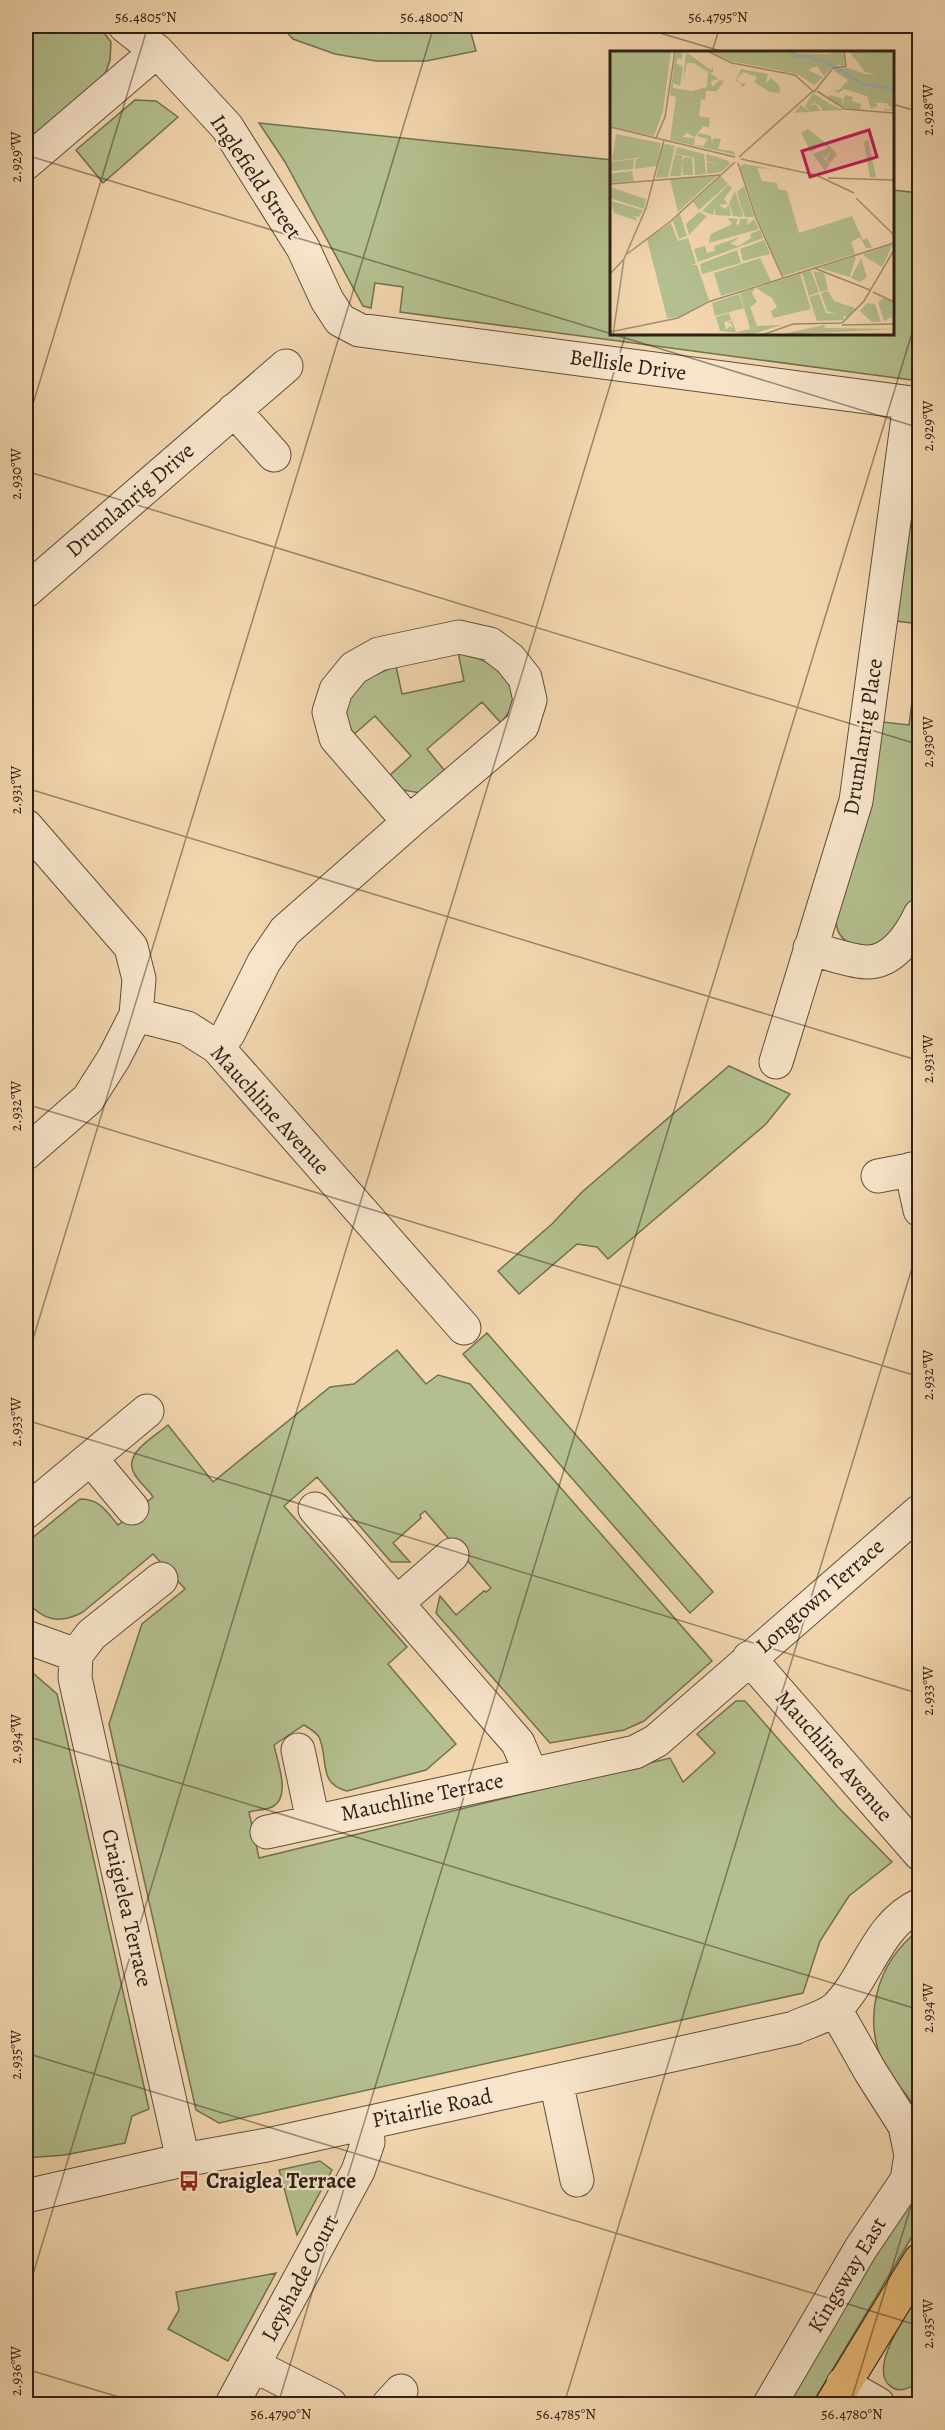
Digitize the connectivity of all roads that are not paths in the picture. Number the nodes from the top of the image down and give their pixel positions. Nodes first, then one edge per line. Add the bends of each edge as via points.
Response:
1 (125, 26) edge
2 (157, 51) junction
3 (26, 163) edge
4 (340, 320) joint
5 (286, 366) dead end
6 (915, 403) edge
7 (234, 410) junction
8 (274, 455) dead end
9 (26, 591) edge
10 (409, 822) junction
11 (26, 826) edge
12 (920, 915) edge
13 (810, 948) junction
14 (136, 1015) junction
15 (217, 1047) junction
16 (776, 1062) dead end
17 (26, 1153) edge
18 (915, 1169) edge
19 (878, 1176) dead end
20 (920, 1210) edge
21 (464, 1328) dead end
22 (147, 1411) dead end
23 (91, 1459) junction
24 (132, 1508) dead end
25 (315, 1509) dead end
26 (920, 1511) edge
27 (26, 1512) edge
28 (452, 1555) dead end
29 (160, 1578) dead end
30 (397, 1603) junction
31 (26, 1637) edge
32 (76, 1654) junction
33 (749, 1658) junction
34 (298, 1750) dead end
35 (531, 1774) junction
36 (313, 1821) junction
37 (267, 1832) dead end
38 (920, 1854) edge
39 (920, 1905) edge
40 (835, 2009) junction
41 (556, 2081) junction
42 (366, 2123) junction
43 (183, 2160) junction
44 (577, 2180) dead end
45 (26, 2196) edge
46 (920, 2260) edge
47 (253, 2365) junction
48 (838, 2394) edge
49 (232, 2404) edge
50 (330, 2404) edge
51 (770, 2404) edge
52 (878, 2404) edge

1 - 2 street, Inglefield Street
2 - 3 street
2 - 4 street, Inglefield Street via 227,127 303,248
4 - 6 street, Bellisle Drive via 359,330
5 - 7 street, Drumlanrig Drive
6 - 13 street, Drumlanrig Place via 856,801
7 - 8 street
7 - 9 street, Drumlanrig Drive
10 - 10 street via 336,738 329,712 336,690 354,668 379,654 459,637 490,644 510,659 525,678 530,700 522,726
10 - 15 street via 285,931
11 - 14 street via 131,947 139,979
12 - 13 street via 910,935 891,954 867,962
13 - 16 street, Drumlanrig Place
14 - 15 street, Mauchline Avenue via 187,1028
14 - 17 street via 88,1100
15 - 21 street, Mauchline Avenue
18 - 19 street
18 - 20 street
22 - 23 street
23 - 24 street
23 - 27 street
25 - 30 street, Mauchline Terrace
26 - 33 street, Longtown Terrace
28 - 30 street
29 - 32 street via 91,1635
30 - 35 street, Mauchline Terrace via 518,1743
31 - 32 street
32 - 43 street, Craigielea Terrace via 75,1678
33 - 35 street, Mauchline Terrace via 656,1741 635,1752
33 - 38 street, Mauchline Avenue
34 - 36 street, Mauchline Terrace
35 - 36 street, Mauchline Terrace
36 - 37 street, Mauchline Terrace
39 - 40 street via 890,1928
40 - 41 street, Pitairlie Road via 794,2028
40 - 51 street, Kingsway East via 905,2126 911,2155 907,2180 861,2248
41 - 42 street, Pitairlie Road
41 - 44 street
42 - 43 street, Pitairlie Road
42 - 47 street, Leyshade Court via 368,2142 358,2171
43 - 45 street, Pitairlie Road
46 - 48 highway
47 - 49 street, Leyshade Court
47 - 50 street, Leyshade Court
48 - 52 street

